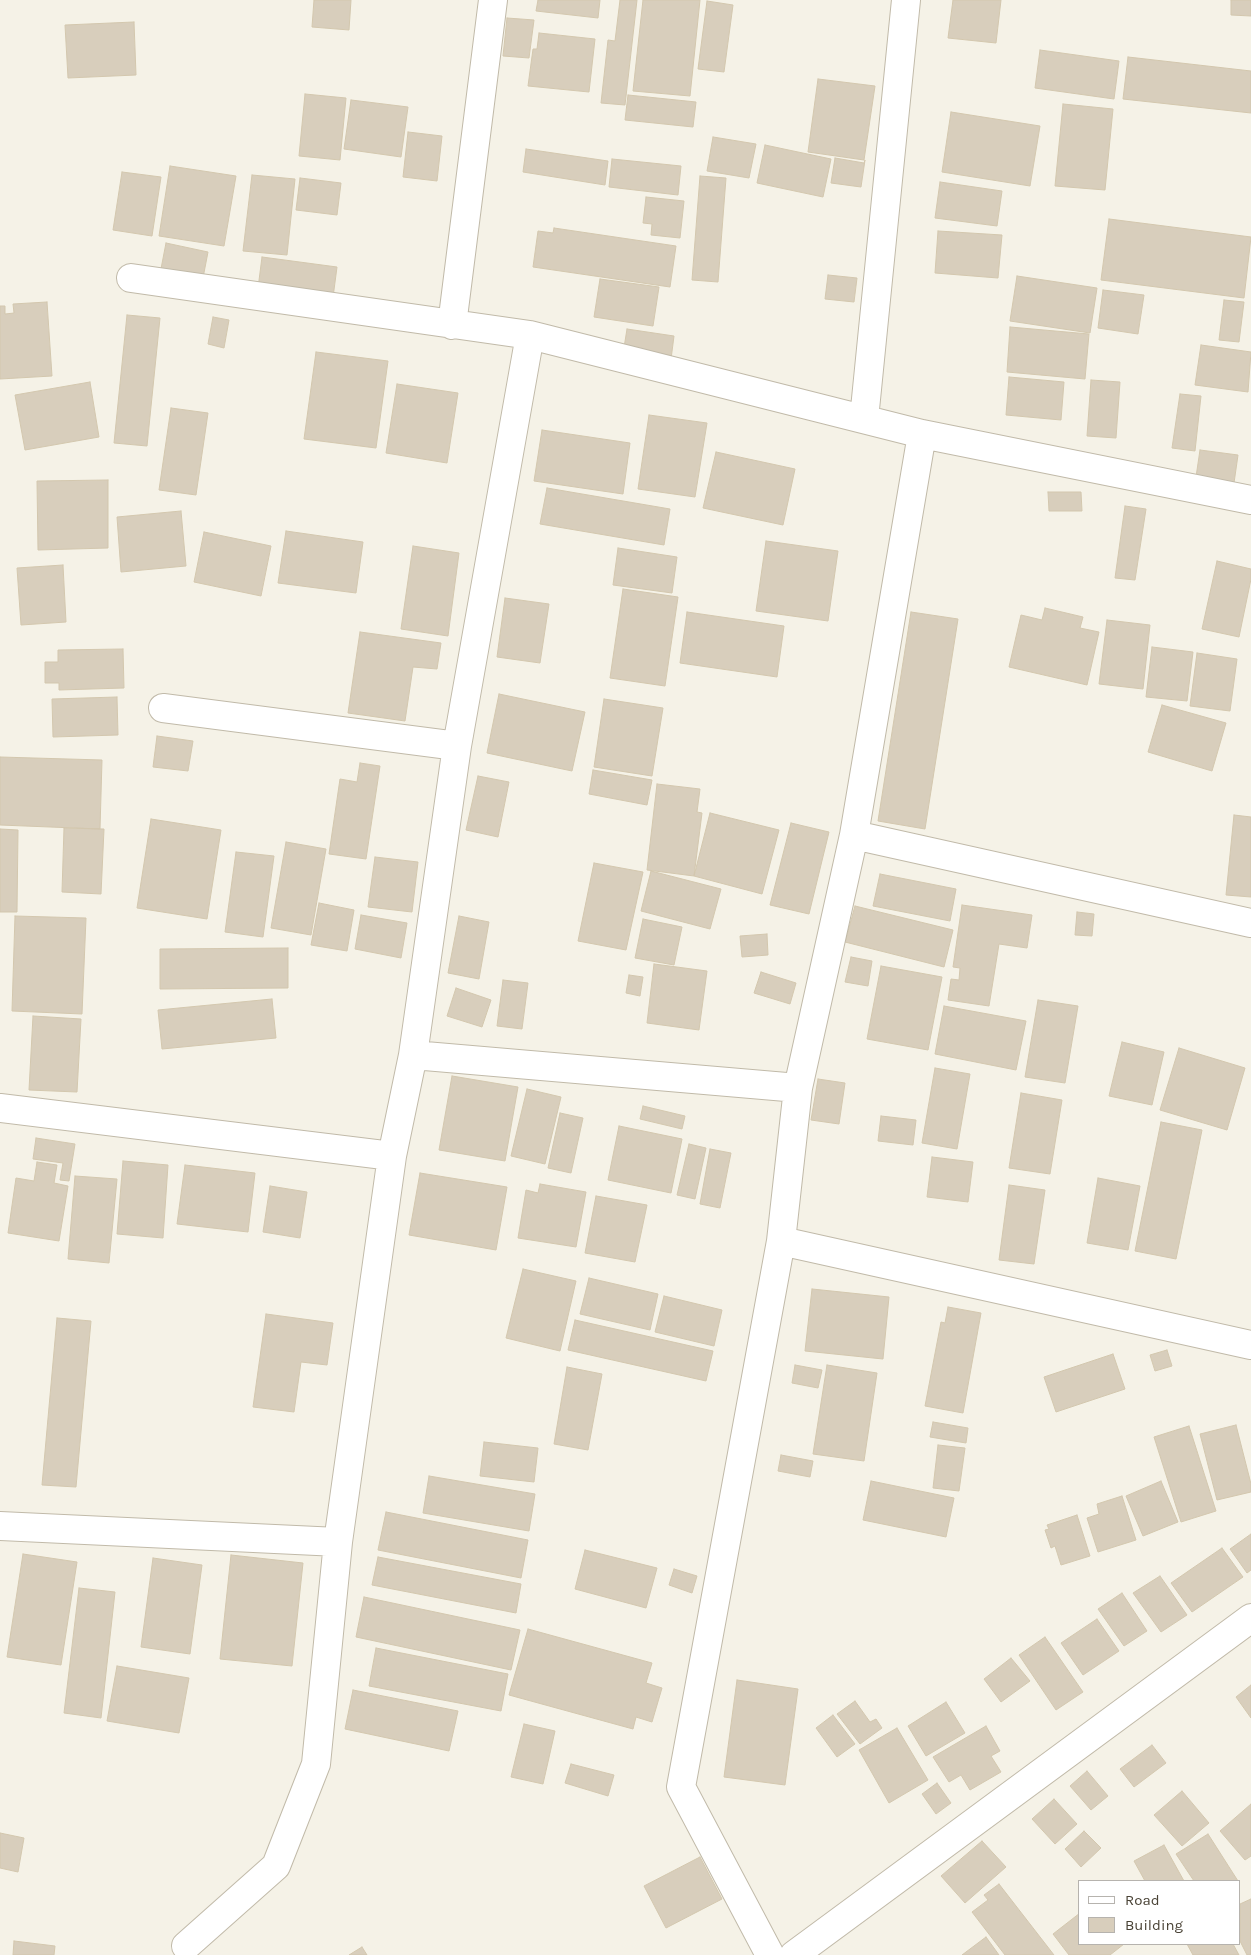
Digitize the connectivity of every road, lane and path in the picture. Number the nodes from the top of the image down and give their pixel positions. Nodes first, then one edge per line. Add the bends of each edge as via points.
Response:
1 (493, 0) edge
2 (906, 0) edge
3 (131, 278) dead end
4 (452, 325) junction
5 (530, 335) junction
6 (864, 419) junction
7 (922, 434) junction
8 (1251, 500) edge
9 (163, 708) dead end
10 (457, 746) junction
11 (854, 835) junction
12 (1251, 923) edge
13 (413, 1055) junction
14 (798, 1088) junction
15 (0, 1108) edge
16 (392, 1156) junction
17 (780, 1241) junction
18 (1251, 1345) edge
19 (0, 1526) edge
20 (338, 1542) junction
21 (1251, 1618) edge
22 (186, 1946) dead end
23 (770, 1955) edge
24 (794, 1955) edge

1 - 4 street
2 - 6 street
3 - 4 street
4 - 5 street
5 - 6 street
5 - 10 street
6 - 7 street
7 - 8 street
7 - 11 street
9 - 10 street
10 - 13 street
11 - 12 street
11 - 14 street
13 - 14 street
13 - 16 street
14 - 17 street
15 - 16 street
16 - 20 street
17 - 18 street
17 - 23 street via 681,1787
19 - 20 street
20 - 22 street via 316,1764 276,1866
21 - 24 street

